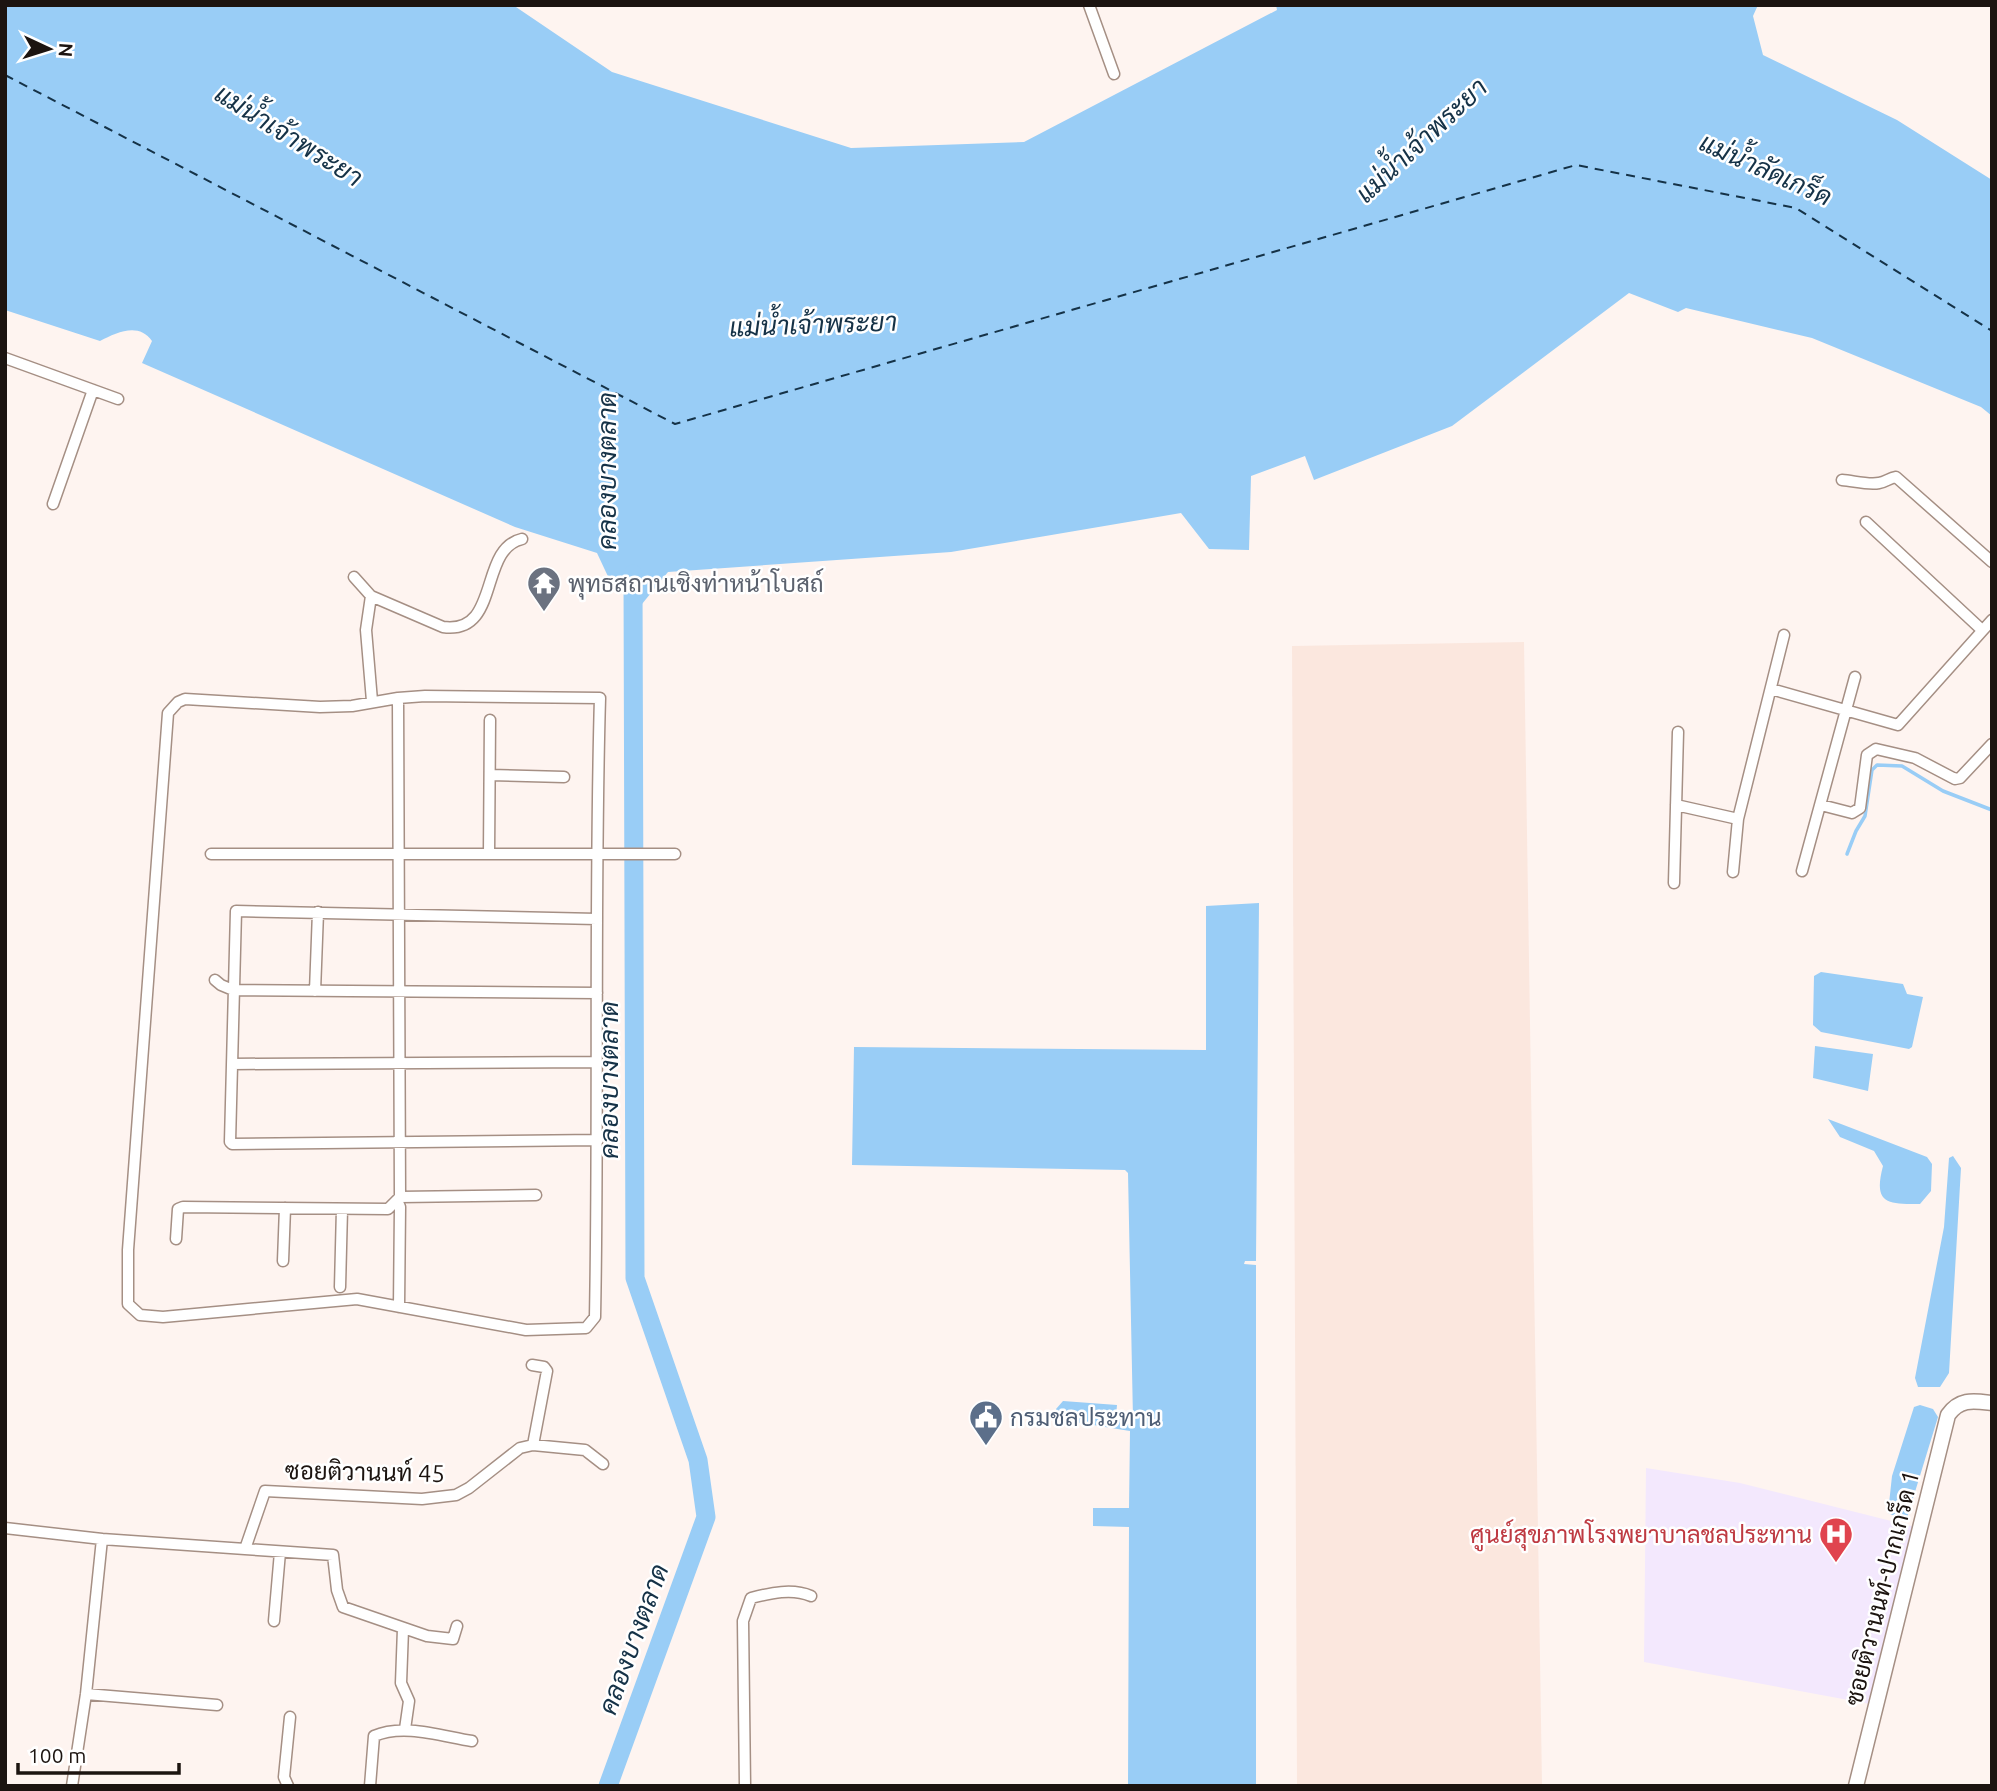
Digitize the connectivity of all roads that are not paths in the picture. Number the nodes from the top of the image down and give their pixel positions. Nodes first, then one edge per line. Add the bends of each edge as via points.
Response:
1 (1089, 5) edge
2 (1115, 74) dead end
3 (5, 358) edge
4 (93, 390) junction
5 (118, 399) dead end
6 (1842, 480) dead end
7 (53, 504) dead end
8 (1866, 522) dead end
9 (522, 539) dead end
10 (1992, 562) edge
11 (354, 577) dead end
12 (371, 596) junction
13 (1992, 620) edge
14 (1982, 630) junction
15 (1784, 635) dead end
16 (1855, 677) dead end
17 (1771, 689) junction
18 (398, 698) junction
19 (372, 701) junction
20 (1846, 709) junction
21 (490, 720) dead end
22 (1678, 732) dead end
23 (1991, 747) edge
24 (490, 775) junction
25 (564, 777) dead end
26 (1821, 805) junction
27 (1676, 806) junction
28 (1738, 819) junction
29 (596, 853) junction
30 (212, 854) dead end
31 (400, 854) junction
32 (489, 854) junction
33 (675, 854) dead end
34 (1802, 871) dead end
35 (1733, 873) dead end
36 (1674, 883) dead end
37 (317, 912) junction
38 (400, 914) junction
39 (597, 919) junction
40 (215, 980) dead end
41 (233, 990) junction
42 (315, 991) junction
43 (400, 991) junction
44 (597, 993) junction
45 (597, 1062) junction
46 (232, 1064) junction
47 (399, 1064) junction
48 (598, 1140) junction
49 (399, 1142) junction
50 (536, 1195) dead end
51 (398, 1199) junction
52 (285, 1208) junction
53 (342, 1209) junction
54 (176, 1239) dead end
55 (283, 1261) dead end
56 (340, 1287) dead end
57 (399, 1307) junction
58 (532, 1365) dead end
59 (1992, 1403) edge
60 (533, 1445) junction
61 (603, 1464) dead end
62 (5, 1528) edge
63 (102, 1539) junction
64 (245, 1549) junction
65 (280, 1552) junction
66 (811, 1595) dead end
67 (274, 1621) dead end
68 (457, 1626) dead end
69 (403, 1629) junction
70 (86, 1693) junction
71 (217, 1705) dead end
72 (290, 1717) dead end
73 (405, 1729) junction
74 (472, 1741) dead end
75 (72, 1786) edge
76 (288, 1786) edge
77 (370, 1786) edge
78 (745, 1786) edge
79 (1856, 1786) edge

1 - 2 street
3 - 4 street
4 - 5 street
4 - 7 street
6 - 10 street via 1875,483 1896,477
8 - 14 street
9 - 12 street via 500,554 478,613 454,629
11 - 12 street
12 - 19 street via 366,630
13 - 14 street
14 - 20 street via 1898,725
15 - 17 street
16 - 20 street
17 - 20 street
17 - 28 street
18 - 19 street
18 - 29 street via 600,698
18 - 31 street
19 - 57 street via 320,707 185,699 168,713 128,1250 128,1304 140,1315 163,1317 357,1299
20 - 26 street
21 - 24 street
22 - 27 street
23 - 26 street via 1955,779 1915,758 1875,749 1867,755 1860,808 1852,813
24 - 25 street
24 - 32 street
26 - 34 street
27 - 28 street
27 - 36 street
28 - 35 street
29 - 32 street
29 - 33 street
29 - 39 street
30 - 31 street
31 - 32 street
31 - 38 street
37 - 38 street
37 - 41 street via 236,911
37 - 42 street
38 - 39 street
38 - 43 street
39 - 44 street
40 - 41 street
41 - 42 street
41 - 46 street
42 - 43 street
43 - 44 street
43 - 47 street
44 - 45 street
45 - 47 street
45 - 48 street
46 - 47 street
46 - 49 street via 231,1143
47 - 49 street
48 - 49 street
48 - 57 street via 595,1317 586,1328 526,1331
49 - 51 street
50 - 51 street
51 - 53 street via 388,1209
51 - 57 street
52 - 53 street
52 - 54 street via 180,1207
52 - 55 street
53 - 56 street
58 - 60 street via 547,1371
59 - 79 street, ซอยติวานนท์-ปากเกร็ด 1 via 1958,1404 1948,1415
60 - 61 street via 585,1450
60 - 64 street, ซอยติวานนท์ 45 via 520,1448 456,1495 422,1499 265,1491
62 - 63 street
63 - 64 street
63 - 70 street
64 - 65 street
65 - 67 street
65 - 69 street via 333,1556 343,1607
66 - 78 street via 800,1591 751,1598 743,1620
68 - 69 street via 453,1639
69 - 73 street via 401,1683 409,1701
70 - 71 street
70 - 75 street
72 - 76 street via 284,1777
73 - 74 street
73 - 77 street via 374,1736

